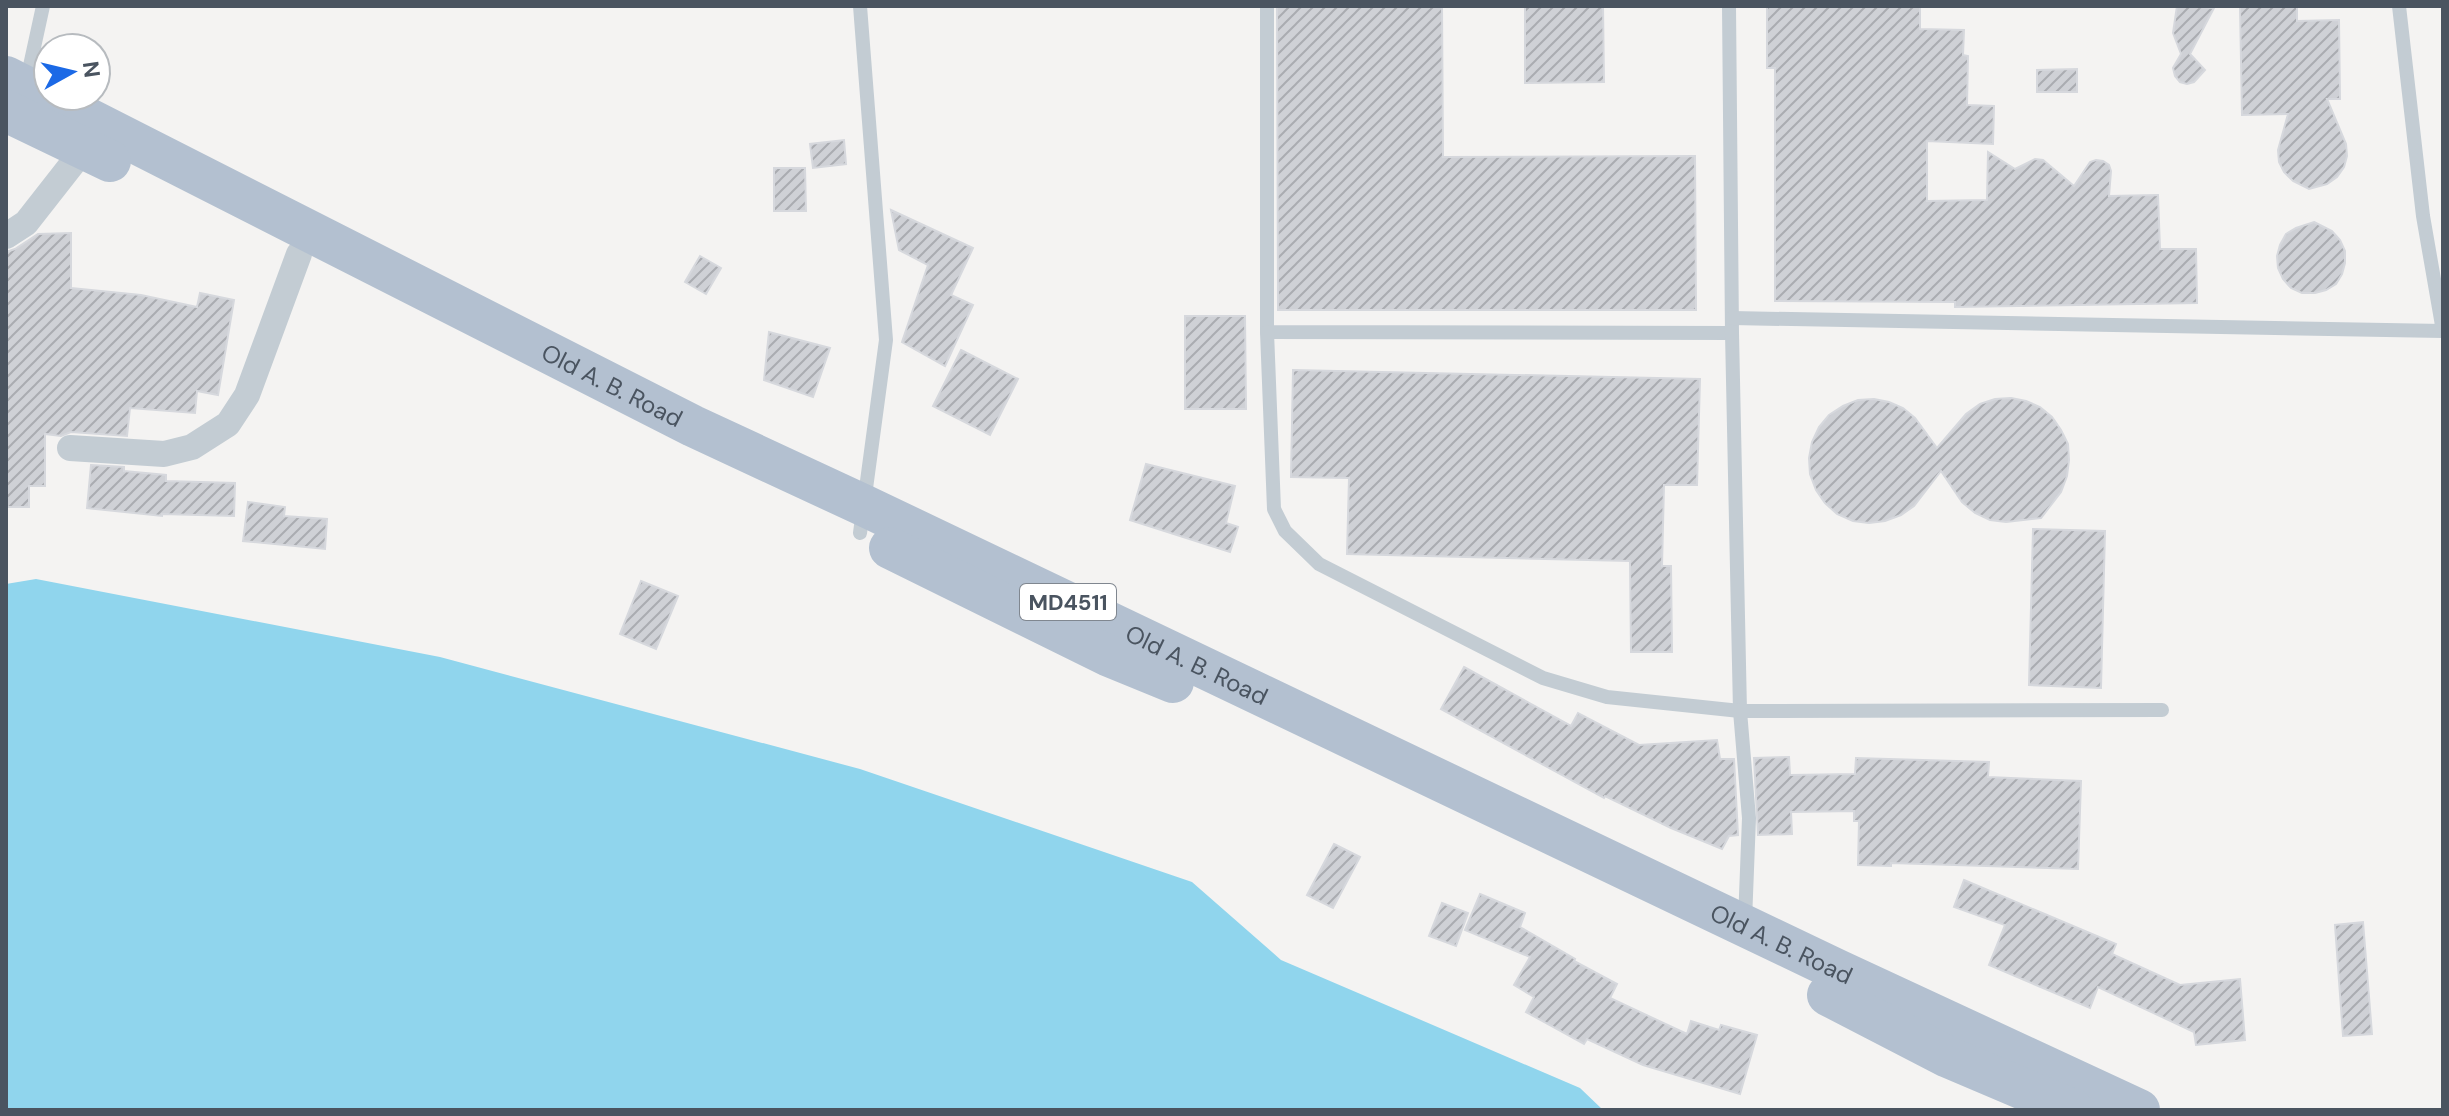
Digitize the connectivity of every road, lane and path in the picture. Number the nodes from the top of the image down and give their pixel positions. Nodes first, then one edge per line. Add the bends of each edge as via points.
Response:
1 (43, 6) edge
2 (860, 6) edge
3 (1267, 6) edge
4 (1729, 6) edge
5 (2399, 6) edge
6 (12, 92) edge
7 (84, 149) junction
8 (6, 236) edge
9 (299, 254) junction
10 (1732, 326) junction
11 (1267, 332) junction
12 (2443, 332) edge
13 (70, 448) dead end
14 (862, 519) junction
15 (2162, 710) dead end
16 (1740, 711) junction
17 (1745, 926) junction
18 (2073, 1110) edge
19 (2139, 1110) edge

1 - 6 lane
2 - 14 lane via 886,340
3 - 11 lane
4 - 10 lane
5 - 12 lane via 2423,216
6 - 7 main road, Old A. B. Road / MD4511
6 - 14 main road, Old A. B. Road / MD4511 via 693,426
7 - 8 street via 26,223
7 - 9 main road, Old A. B. Road / MD4511
9 - 13 street via 247,395 228,424 192,447 164,454
9 - 14 main road, Old A. B. Road / MD4511 via 592,402
10 - 11 lane
10 - 12 lane
10 - 16 lane
11 - 16 lane via 1274,509 1285,531 1319,564 1543,678 1607,697
14 - 17 main road, Old A. B. Road / MD4511
14 - 18 main road, Old A. B. Road / MD4511 via 969,589 1107,655 1341,754 1649,903 1948,1057
15 - 16 lane
16 - 17 lane via 1749,818
17 - 19 main road, Old A. B. Road / MD4511

